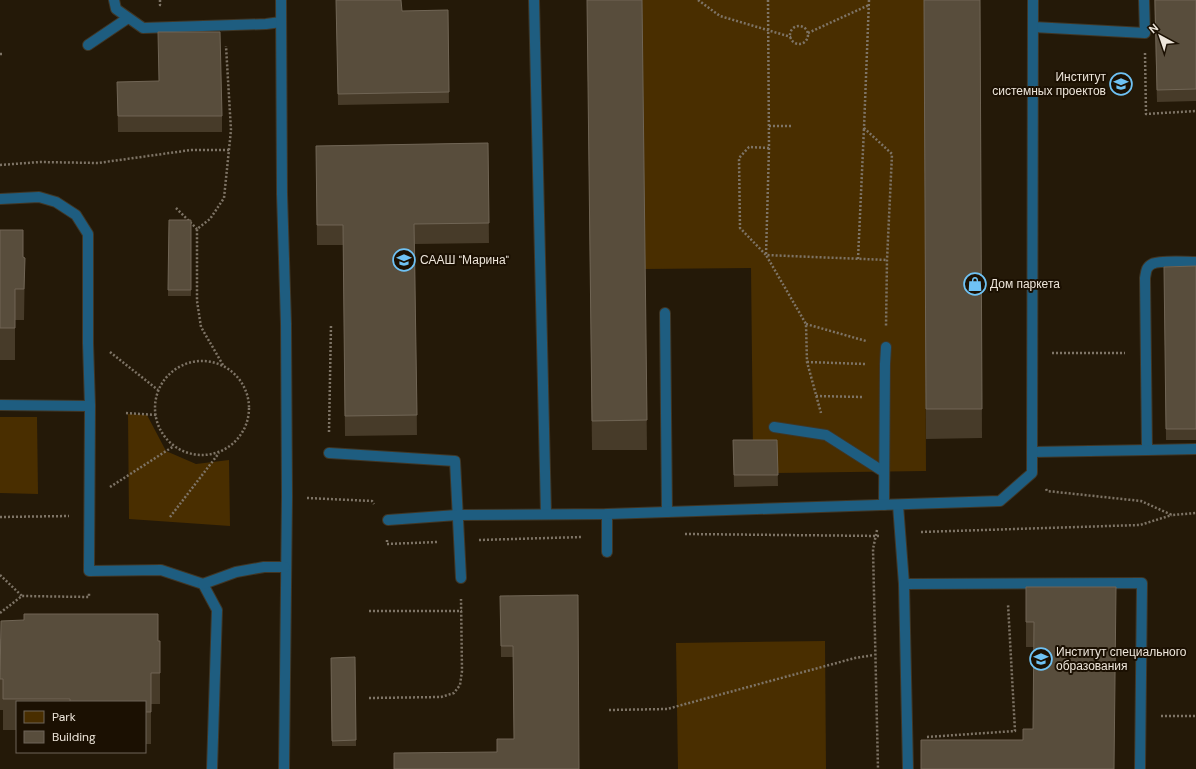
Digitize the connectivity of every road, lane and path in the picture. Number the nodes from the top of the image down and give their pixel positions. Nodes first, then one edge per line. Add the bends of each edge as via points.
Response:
1 (114, 0) edge
2 (281, 0) edge
3 (534, 0) edge
4 (698, 0) edge
5 (768, 0) edge
6 (869, 0) edge
7 (1033, 0) edge
8 (1144, 0) edge
9 (869, 5) junction
10 (128, 18) junction
11 (281, 22) junction
12 (225, 26) junction
13 (1033, 27) junction
14 (769, 30) junction
15 (1145, 32) junction
16 (808, 33) junction
17 (790, 37) junction
18 (88, 45) dead end
19 (1196, 111) edge
20 (769, 126) junction
21 (793, 126) dead end
22 (864, 128) junction
23 (769, 148) junction
24 (229, 150) junction
25 (0, 165) edge
26 (0, 199) edge
27 (176, 208) dead end
28 (197, 229) junction
29 (766, 255) junction
30 (858, 258) junction
31 (887, 260) junction
32 (1196, 262) edge
33 (665, 313) dead end
34 (806, 324) junction
35 (331, 325) dead end
36 (886, 347) junction
37 (1146, 352) junction
38 (1048, 354) dead end
39 (115, 356) dead end
40 (807, 362) junction
41 (885, 364) junction
42 (223, 365) junction
43 (158, 390) junction
44 (816, 396) junction
45 (884, 397) junction
46 (0, 405) edge
47 (90, 406) junction
48 (126, 413) dead end
49 (156, 415) junction
50 (774, 427) dead end
51 (826, 435) junction
52 (174, 446) junction
53 (1196, 449) edge
54 (1147, 450) junction
55 (219, 452) junction
56 (1032, 452) junction
57 (329, 453) joint
58 (884, 472) junction
59 (123, 479) dead end
60 (1047, 491) dead end
61 (287, 498) junction
62 (372, 501) dead end
63 (884, 505) junction
64 (898, 505) junction
65 (667, 512) junction
66 (1196, 513) edge
67 (546, 514) junction
68 (607, 514) junction
69 (1172, 514) junction
70 (458, 515) junction
71 (89, 516) junction
72 (0, 517) edge
73 (170, 517) dead end
74 (388, 520) joint
75 (900, 533) junction
76 (683, 534) dead end
77 (607, 536) junction
78 (876, 536) junction
79 (459, 541) junction
80 (607, 552) dead end
81 (285, 567) junction
82 (88, 571) junction
83 (0, 575) edge
84 (461, 578) joint
85 (1006, 583) junction
86 (203, 584) junction
87 (904, 584) junction
88 (22, 596) junction
89 (462, 610) junction
90 (369, 612) dead end
91 (0, 613) edge
92 (874, 655) junction
93 (369, 698) dead end
94 (609, 710) dead end
95 (1140, 716) junction
96 (1196, 716) edge
97 (907, 738) junction
98 (212, 769) edge
99 (284, 769) edge
100 (878, 769) edge
101 (908, 769) edge
102 (1140, 769) edge

1 - 10 lane via 116,9
2 - 11 lane
3 - 67 lane
4 - 14 path via 720,16
5 - 14 path
6 - 9 path
7 - 13 lane
8 - 15 lane
9 - 16 path
9 - 22 path
10 - 12 lane via 143,28
10 - 18 lane
11 - 12 lane
11 - 61 lane
12 - 24 path via 231,130
13 - 15 lane
13 - 56 lane
14 - 17 path
14 - 20 path
15 - 19 path via 1146,114
16 - 17 path via 805,28 796,27
16 - 17 path via 808,39 801,44 793,42
20 - 21 path
20 - 23 path
22 - 30 path
22 - 31 path via 892,154
23 - 29 path
23 - 29 path via 749,147 739,158 740,228
24 - 25 path via 192,150 98,163 40,162
24 - 28 path via 224,198 210,219
26 - 47 lane via 39,197 56,202 76,214 88,234
27 - 28 path
28 - 42 path via 197,301 201,327
29 - 30 path
29 - 34 path
30 - 31 path
31 - 36 path
32 - 37 lane via 1151,264 1146,270
33 - 65 lane
34 - 36 path
34 - 40 path
35 - 57 path
36 - 41 lane
37 - 38 path
37 - 54 lane
39 - 43 path
40 - 41 path
40 - 44 path
41 - 45 lane
42 - 43 path via 208,360 192,361 178,367 166,377
42 - 55 path via 241,380 250,402 249,418 243,432 233,444
43 - 49 path
44 - 45 path
44 - 51 path
45 - 58 lane
46 - 47 lane
47 - 71 lane
48 - 49 path
49 - 52 path via 163,435
50 - 51 lane
51 - 58 lane
52 - 55 path via 188,453 204,455
52 - 59 path
53 - 54 lane
54 - 56 lane
55 - 73 path
56 - 64 lane via 1032,473 1000,501
57 - 70 lane via 455,461
58 - 63 lane
60 - 69 path via 1141,501
61 - 62 path
61 - 81 lane
63 - 64 lane
63 - 65 lane
63 - 78 path
64 - 75 lane
65 - 68 lane
66 - 69 path
67 - 68 lane
67 - 70 lane
68 - 77 lane
69 - 75 path via 1140,525
70 - 74 lane
70 - 79 lane
71 - 72 path
71 - 82 lane
74 - 79 path via 387,544
75 - 78 path
75 - 87 lane
76 - 78 path
77 - 79 path
77 - 80 lane
78 - 92 path via 873,549
79 - 84 lane
81 - 86 lane via 264,567 236,572
81 - 99 lane
82 - 86 lane via 160,570
82 - 88 path via 89,597
83 - 88 path
84 - 89 path
85 - 87 lane
85 - 95 lane via 1142,583
85 - 97 path via 1015,731
86 - 98 lane via 217,610
87 - 97 lane
88 - 91 path
89 - 90 path
89 - 93 path via 462,671 460,685 454,693 441,697
92 - 94 path via 667,709
92 - 100 path
95 - 96 path
95 - 102 lane
97 - 101 lane

